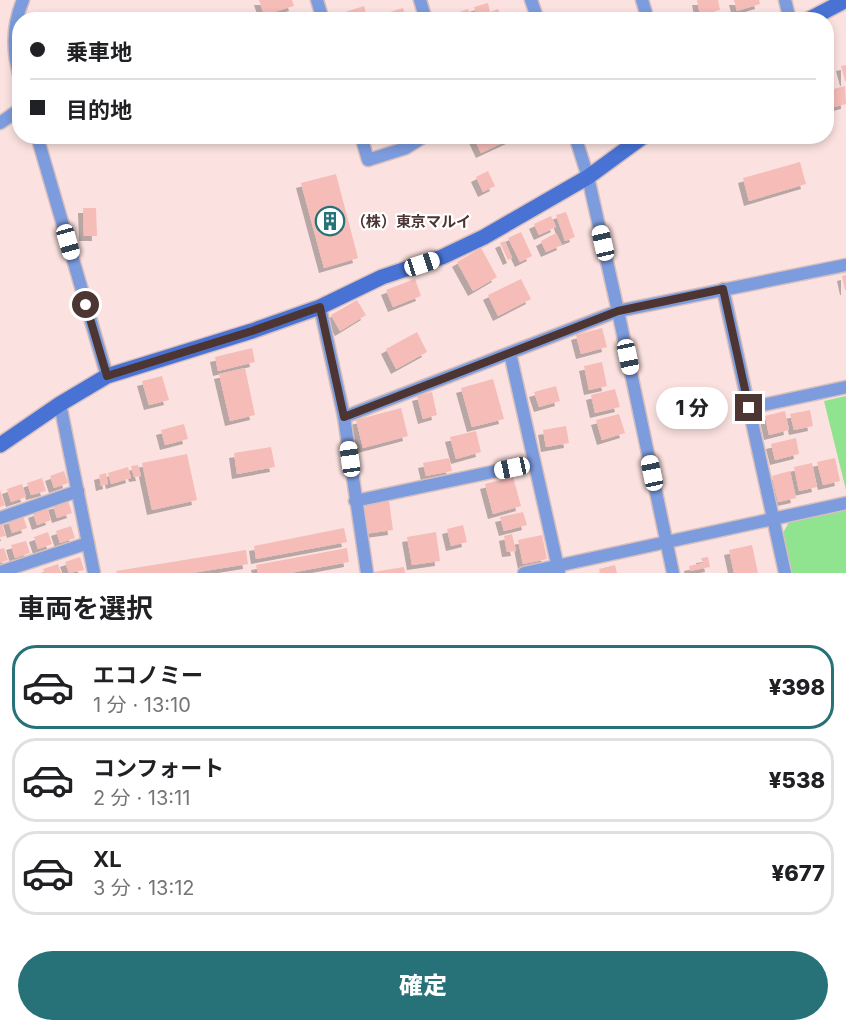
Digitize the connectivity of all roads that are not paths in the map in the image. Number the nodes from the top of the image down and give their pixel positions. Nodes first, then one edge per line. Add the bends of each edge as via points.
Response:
1 (846, 0) edge
2 (823, 12) edge
3 (39, 144) edge
4 (363, 144) edge
5 (412, 144) edge
6 (578, 144) edge
7 (633, 144) edge
8 (588, 177) junction
9 (846, 265) edge
10 (723, 289) junction
11 (320, 307) junction
12 (618, 311) junction
13 (510, 353) junction
14 (107, 376) junction
15 (846, 387) edge
16 (60, 404) junction
17 (749, 408) junction
18 (344, 417) junction
19 (0, 445) edge
20 (534, 463) junction
21 (78, 491) junction
22 (355, 501) junction
23 (846, 502) edge
24 (0, 518) edge
25 (773, 519) junction
26 (666, 542) junction
27 (88, 543) junction
28 (558, 569) edge
29 (0, 572) edge
30 (94, 573) edge
31 (367, 573) edge
32 (524, 573) edge
33 (673, 573) edge
34 (784, 573) edge

1 - 2 street
3 - 14 street
4 - 5 street via 368,160
6 - 8 street
7 - 8 street
8 - 11 street via 484,237 442,257 382,277
8 - 12 street
9 - 10 street
10 - 12 street
10 - 17 street
11 - 14 street
11 - 18 street
12 - 13 street
12 - 26 street
13 - 18 street
13 - 20 street
14 - 16 street
15 - 17 street
16 - 19 street
16 - 21 street
17 - 25 street
18 - 22 street
20 - 22 street
20 - 28 street
21 - 24 street
21 - 27 street
22 - 31 street
23 - 25 street
25 - 26 street
25 - 34 street
26 - 28 street
26 - 33 street
27 - 29 street
27 - 30 street
28 - 32 street

